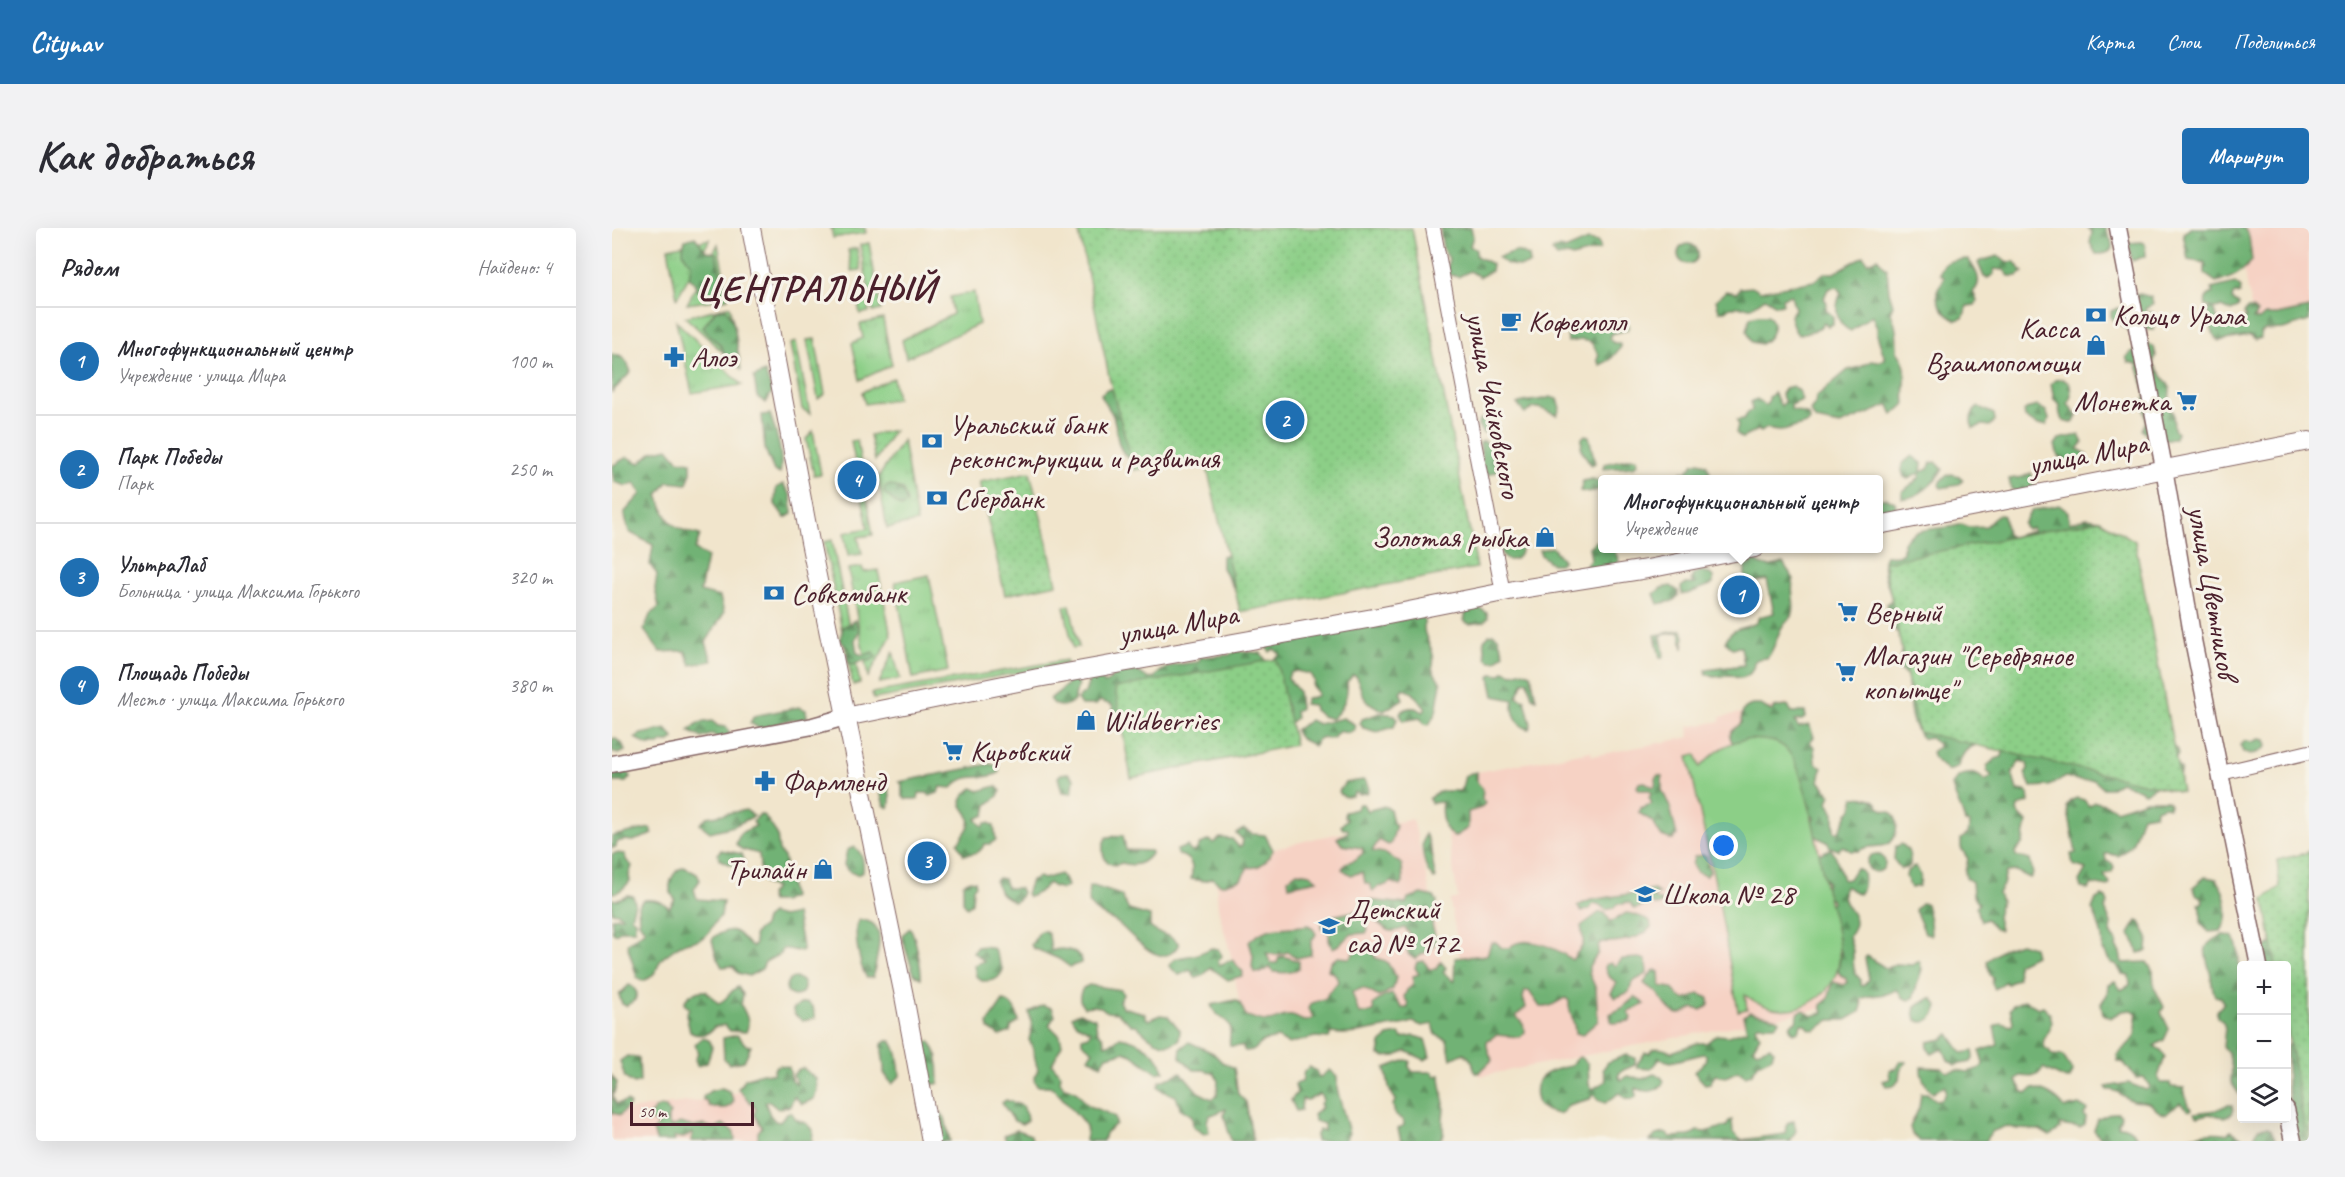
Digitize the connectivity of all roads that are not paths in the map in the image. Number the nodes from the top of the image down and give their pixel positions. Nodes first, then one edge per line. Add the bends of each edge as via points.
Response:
1 (751, 228) edge
2 (1432, 228) edge
3 (2118, 228) edge
4 (2309, 441) edge
5 (2164, 468) junction
6 (1883, 524) edge
7 (1733, 553) edge
8 (1503, 593) junction
9 (845, 717) junction
10 (2309, 752) edge
11 (612, 764) edge
12 (2221, 773) junction
13 (2258, 961) edge
14 (2289, 1123) edge
15 (931, 1141) edge
16 (2293, 1141) edge

1 - 9 main road
2 - 8 street, улица Чайковского
3 - 5 street, улица Цветников
4 - 5 main road, улица Мира
5 - 6 main road, улица Мира
5 - 12 street, улица Цветников via 2193,640
7 - 8 main road, улица Мира
8 - 9 main road, улица Мира
9 - 11 street, улица Мира
9 - 15 main road
10 - 12 street
12 - 13 street, улица Цветников
14 - 16 street

